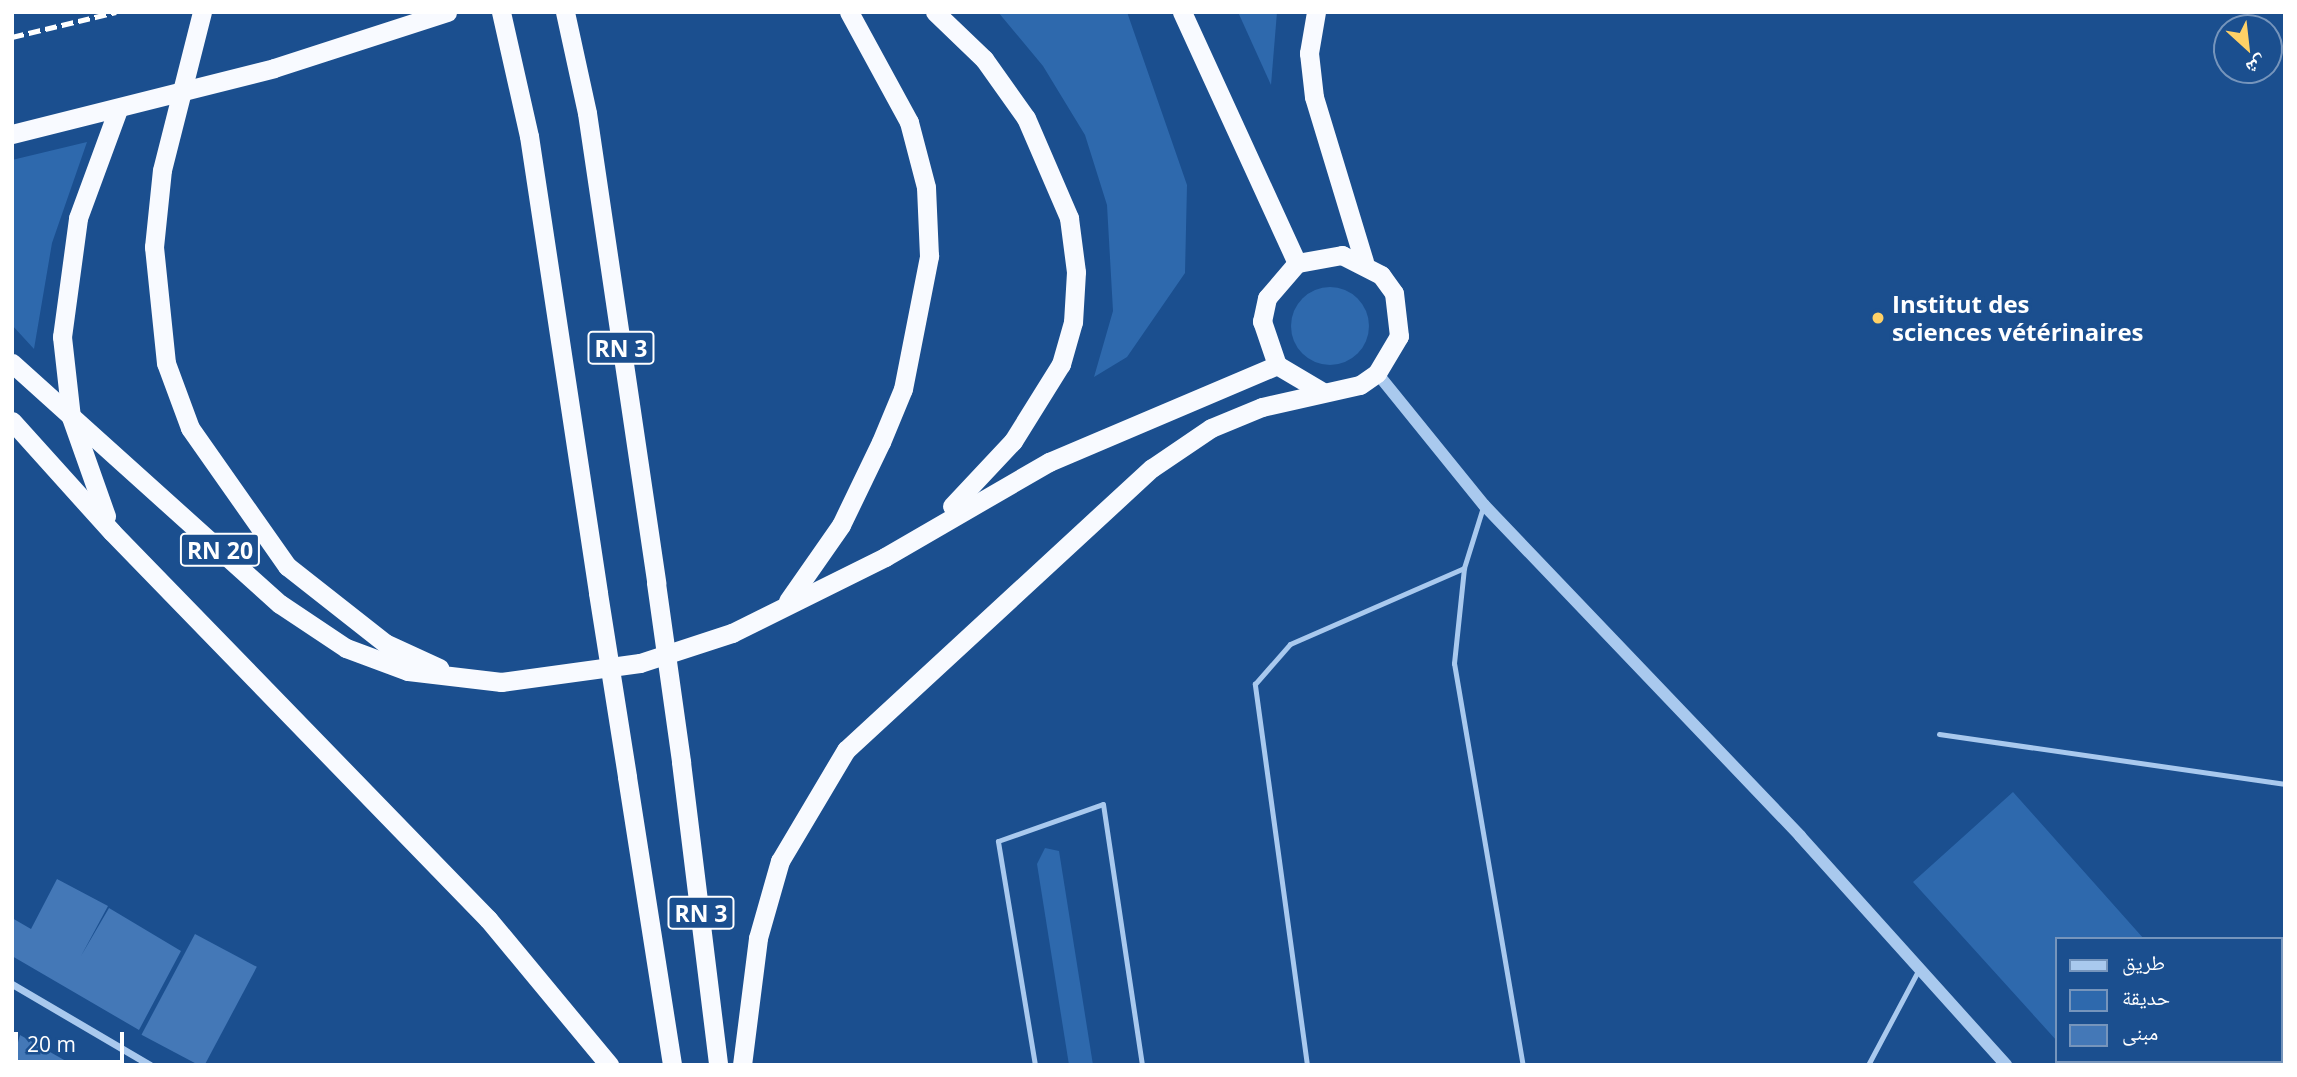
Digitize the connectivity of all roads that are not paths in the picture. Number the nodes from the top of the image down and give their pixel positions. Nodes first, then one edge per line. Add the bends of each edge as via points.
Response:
1 (202, 12) edge
2 (447, 12) edge
3 (501, 12) edge
4 (565, 12) edge
5 (849, 12) edge
6 (936, 12) edge
7 (1182, 12) edge
8 (1315, 12) edge
9 (118, 109) junction
10 (12, 134) edge
11 (1364, 262) junction
12 (1297, 263) junction
13 (12, 363) edge
14 (1277, 365) junction
15 (1377, 373) junction
16 (1321, 391) junction
17 (71, 417) junction
18 (12, 421) edge
19 (1484, 505) junction
20 (934, 524) junction
21 (111, 532) junction
22 (1464, 568) junction
23 (784, 605) junction
24 (461, 676) junction
25 (1939, 734) dead end
26 (2285, 784) edge
27 (1919, 969) junction
28 (12, 984) edge
29 (150, 1065) edge
30 (609, 1065) edge
31 (673, 1065) edge
32 (718, 1065) edge
33 (743, 1065) edge
34 (1035, 1065) edge
35 (1142, 1065) edge
36 (1307, 1065) edge
37 (1523, 1065) edge
38 (1868, 1065) edge
39 (2006, 1065) edge

1 - 24 highway, bridge via 162,170 154,247 166,363 190,428 287,566 385,643
2 - 9 highway
3 - 31 highway, RN 3, bridge via 529,136
4 - 32 highway, RN 3, bridge via 587,113 656,583
5 - 23 highway via 909,122 926,187 929,256 903,389 864,485
6 - 20 highway via 984,59 1026,118 1069,218 1076,272 1073,322 1039,404
7 - 12 highway
8 - 11 highway via 1309,53 1314,97
9 - 10 highway
9 - 17 highway via 69,256 62,337
11 - 12 highway via 1342,255
11 - 15 highway via 1381,275 1400,314 1392,357
12 - 14 highway via 1267,298 1262,321
13 - 17 highway, RN 20
14 - 16 highway
14 - 20 highway via 1049,462
15 - 16 highway via 1360,385
15 - 19 street
16 - 33 highway via 1211,428 1152,468 846,750 780,862 758,938
17 - 21 highway
17 - 24 highway, RN 20 via 280,604 346,648 408,671
18 - 21 highway
19 - 22 lane
19 - 27 street
20 - 23 highway via 886,557
21 - 30 highway via 488,919
22 - 36 lane via 1290,644 1255,684
22 - 37 lane via 1454,663
23 - 24 highway via 732,633 640,663 541,681
25 - 26 lane
27 - 38 lane
27 - 39 street
28 - 29 street
34 - 35 lane via 998,841 1103,804

